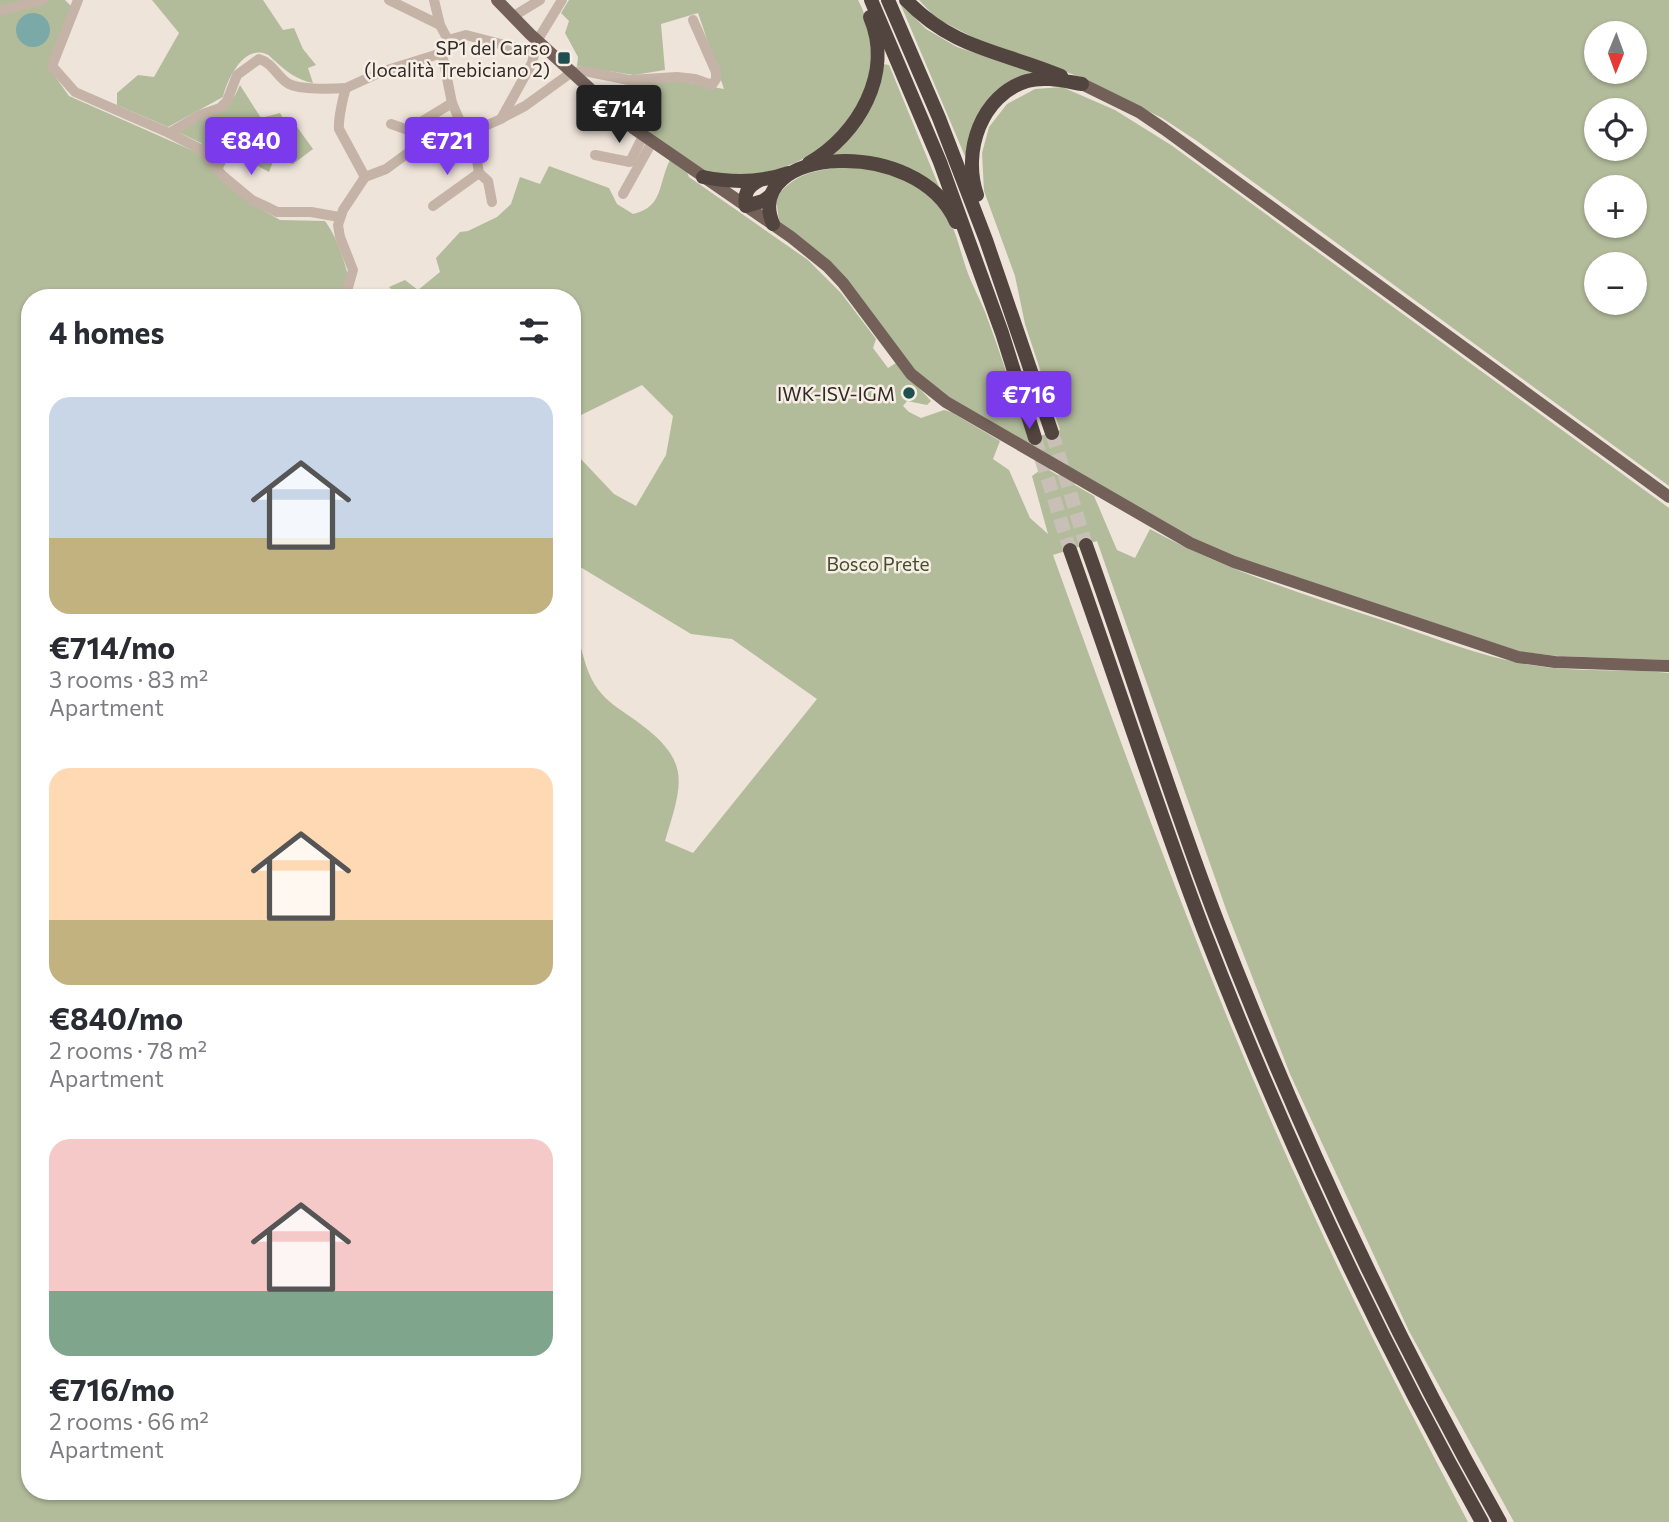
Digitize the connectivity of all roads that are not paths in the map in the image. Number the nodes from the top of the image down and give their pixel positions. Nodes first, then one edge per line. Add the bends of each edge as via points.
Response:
1 (43, 0) edge
2 (78, 0) edge
3 (389, 0) edge
4 (435, 0) edge
5 (497, 0) edge
6 (540, 0) edge
7 (562, 0) edge
8 (863, 0) edge
9 (871, 0) edge
10 (888, 0) edge
11 (906, 0) edge
12 (0, 11) edge
13 (512, 17) junction
14 (693, 20) dead end
15 (440, 25) junction
16 (448, 40) junction
17 (536, 46) junction
18 (442, 54) junction
19 (572, 72) junction
20 (1082, 84) junction
21 (346, 88) junction
22 (452, 103) junction
23 (615, 112) junction
24 (501, 119) junction
25 (391, 124) dead end
26 (583, 125) dead end
27 (169, 133) junction
28 (468, 134) junction
29 (648, 139) junction
30 (595, 155) dead end
31 (797, 170) junction
32 (478, 173) junction
33 (365, 177) junction
34 (704, 177) junction
35 (758, 181) junction
36 (623, 194) dead end
37 (770, 196) junction
38 (492, 202) dead end
39 (432, 206) dead end
40 (746, 206) junction
41 (339, 217) junction
42 (773, 224) junction
43 (348, 289) edge
44 (1017, 327) junction
45 (1002, 333) junction
46 (1052, 433) tunnel mouth
47 (1035, 438) tunnel mouth
48 (1669, 497) edge
49 (1086, 545) tunnel mouth
50 (1070, 550) tunnel mouth
51 (1669, 666) edge
52 (1482, 1522) edge
53 (1500, 1522) edge

1 - 12 street
2 - 27 street via 52,66 75,92
3 - 15 street
4 - 15 street
5 - 13 main road
6 - 13 street
7 - 17 street
8 - 31 highway via 877,44 867,100 844,136
9 - 45 highway via 940,162
10 - 44 highway via 939,118
11 - 20 highway via 928,21 967,44
13 - 17 main road
14 - 19 street via 716,72 712,85 677,77 629,80
15 - 16 street
16 - 17 street via 466,34
16 - 18 street
17 - 19 main road
17 - 24 street via 532,63
18 - 21 street
18 - 22 street
19 - 23 main road
19 - 24 street
20 - 44 highway via 1040,79 1012,88 989,109 976,136 974,187
20 - 48 main road via 1164,129
21 - 27 street via 297,86 259,59 237,75 220,108
21 - 33 street via 338,124
22 - 25 street via 408,130
22 - 28 street
23 - 26 street
23 - 29 main road
24 - 28 street
27 - 41 street via 202,150 252,200 277,212
28 - 32 street via 474,142
28 - 33 street via 412,150 386,169
29 - 30 street via 630,162
29 - 34 main road
29 - 36 street
31 - 35 highway
31 - 37 highway via 780,181
31 - 45 highway via 841,161 876,163 910,175 929,188 953,215 979,287
32 - 38 street via 488,181
32 - 39 street
33 - 41 street
34 - 35 highway
34 - 40 main road
35 - 40 highway via 747,190
37 - 40 highway
37 - 42 highway
40 - 42 main road
41 - 43 street via 340,237 353,270
42 - 51 main road via 835,274 924,386 1190,544 1518,657
44 - 46 highway
45 - 47 highway
49 - 53 highway via 1218,923 1309,1146 1364,1265
50 - 52 highway via 1204,930 1295,1153 1402,1377

